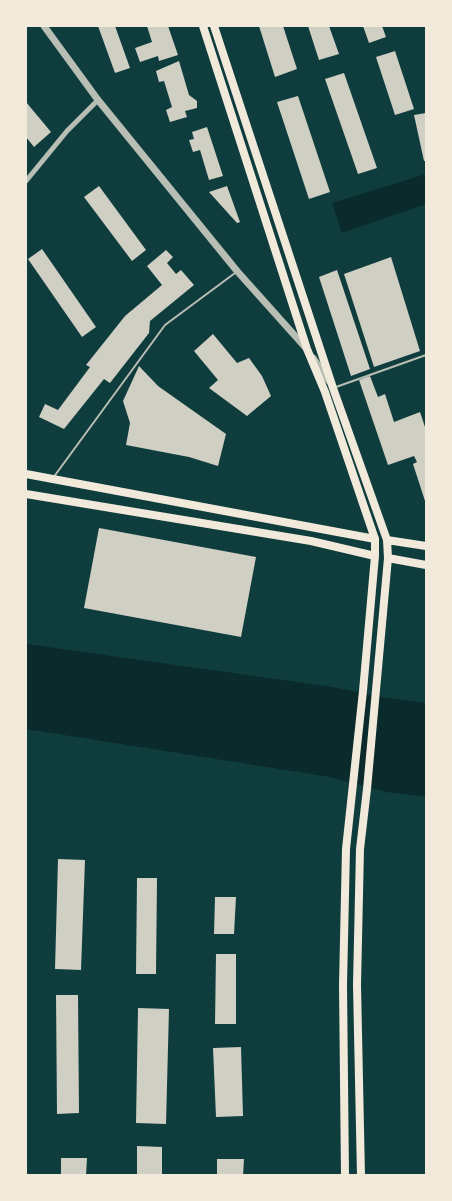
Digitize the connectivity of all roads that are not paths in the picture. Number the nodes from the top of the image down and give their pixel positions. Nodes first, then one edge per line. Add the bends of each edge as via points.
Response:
1 (44, 26) edge
2 (203, 26) edge
3 (214, 26) edge
4 (98, 100) junction
5 (26, 181) edge
6 (237, 271) junction
7 (307, 349) junction
8 (426, 355) edge
9 (333, 388) junction
10 (325, 392) junction
11 (26, 474) edge
12 (53, 478) junction
13 (26, 494) edge
14 (375, 539) junction
15 (387, 540) junction
16 (426, 546) edge
17 (375, 556) junction
18 (387, 558) junction
19 (426, 565) edge
20 (345, 1176) edge
21 (362, 1176) edge

1 - 4 street
2 - 7 main road
3 - 9 main road
4 - 5 street
4 - 6 street
6 - 7 street
6 - 12 lane via 165,325
7 - 9 street
7 - 10 main road
8 - 9 lane
9 - 10 lane
9 - 15 main road
10 - 14 main road
11 - 12 main road
12 - 14 main road
13 - 17 main road via 310,541
14 - 15 street
14 - 17 main road
15 - 16 main road
15 - 18 main road
17 - 18 street
17 - 20 main road via 346,849
18 - 19 main road
18 - 21 main road via 360,849 357,985

